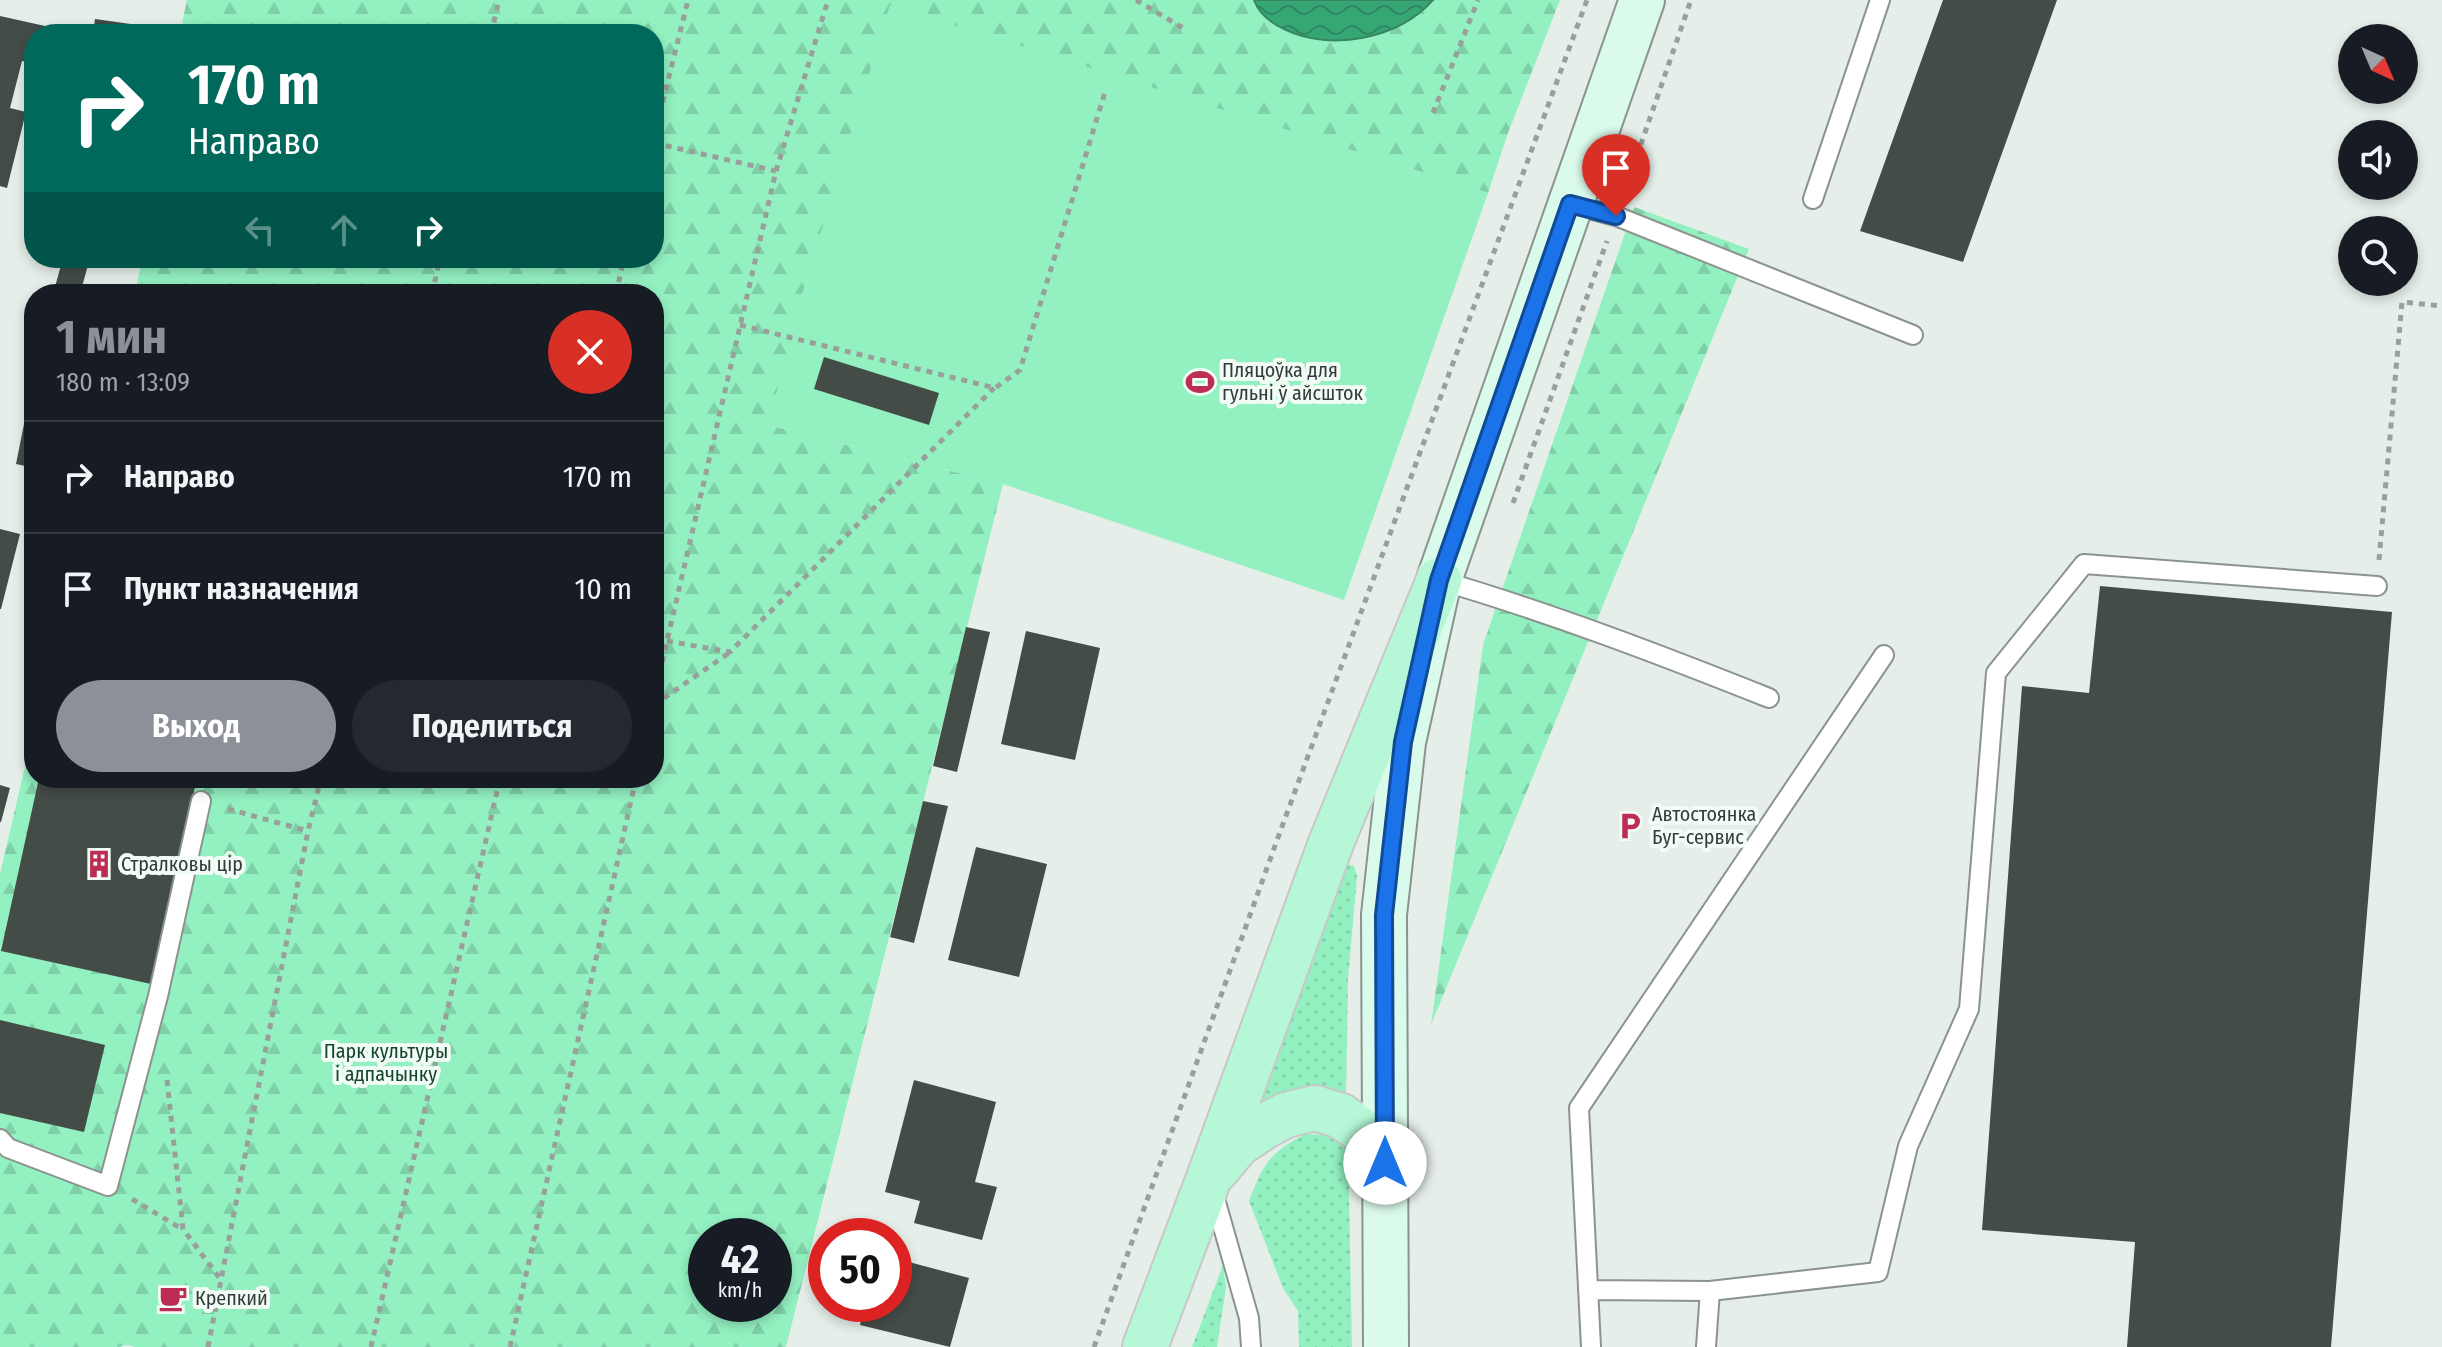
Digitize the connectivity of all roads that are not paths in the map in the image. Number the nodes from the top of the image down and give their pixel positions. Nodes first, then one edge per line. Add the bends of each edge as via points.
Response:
1 (1642, 0) edge
2 (1880, 0) edge
3 (1813, 199) dead end
4 (1570, 204) junction
5 (1913, 335) dead end
6 (1439, 580) junction
7 (2377, 586) road end
8 (1884, 655) dead end
9 (1769, 698) dead end
10 (201, 801) road end
11 (0, 1139) edge
12 (1385, 1163) junction
13 (1209, 1178) junction
14 (1588, 1290) junction
15 (1710, 1291) junction
16 (1145, 1347) edge
17 (1251, 1347) edge
18 (1386, 1347) edge
19 (1591, 1347) edge
20 (1706, 1347) edge

1 - 4 main road
2 - 3 lane
4 - 5 lane via 1616,216
4 - 6 main road
6 - 9 lane via 1661,655
6 - 12 main road via 1403,742 1384,915
6 - 13 main road via 1331,843
7 - 15 lane via 2084,564 1996,673 1969,1009 1908,1146 1878,1272
8 - 14 lane via 1579,1108
10 - 11 lane via 108,1186 8,1148
12 - 13 main road via 1367,1135 1341,1116 1315,1108 1265,1126 1238,1144
12 - 18 main road
13 - 16 main road
13 - 17 lane via 1249,1318
14 - 15 lane
14 - 19 lane
15 - 20 lane

